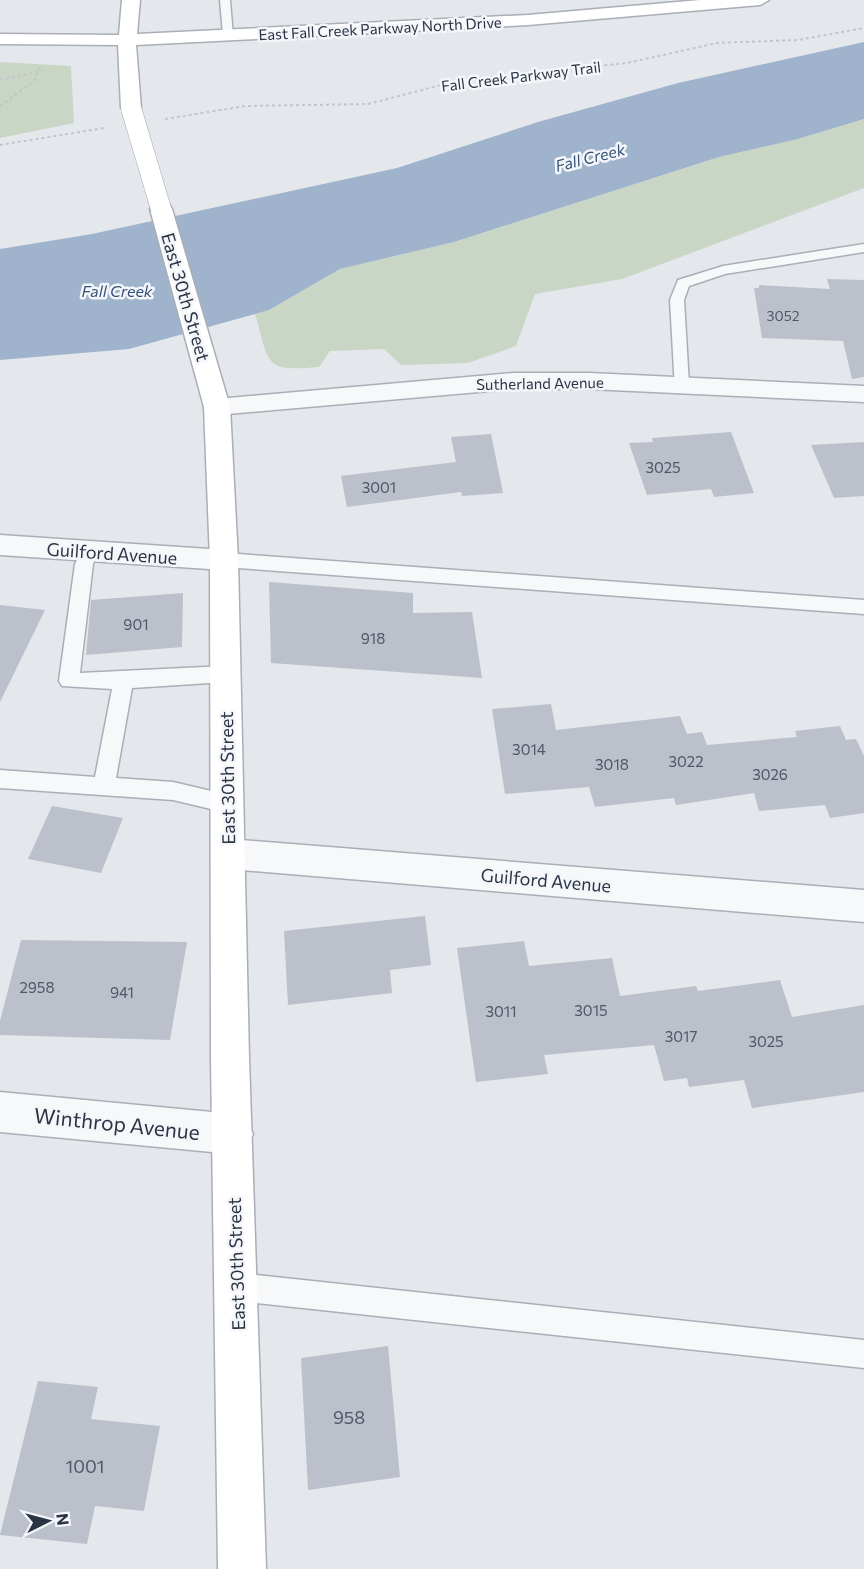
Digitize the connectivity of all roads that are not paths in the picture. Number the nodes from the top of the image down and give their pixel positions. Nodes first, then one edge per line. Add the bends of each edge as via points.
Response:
1 (131, 0) edge
2 (225, 0) edge
3 (760, 0) edge
4 (229, 35) junction
5 (0, 39) edge
6 (127, 40) junction
7 (864, 248) edge
8 (681, 385) junction
9 (864, 394) edge
10 (217, 407) junction
11 (0, 545) edge
12 (90, 551) junction
13 (224, 560) junction
14 (864, 607) edge
15 (225, 674) junction
16 (123, 681) junction
17 (0, 778) edge
18 (104, 784) junction
19 (228, 804) junction
20 (229, 854) junction
21 (864, 906) edge
22 (0, 1112) edge
23 (233, 1134) junction
24 (237, 1287) junction
25 (864, 1354) edge
26 (242, 1569) edge

1 - 6 main road, East 30th Street
2 - 4 lane
3 - 4 main road, East Fall Creek Parkway North Drive via 528,20
4 - 6 main road, East Fall Creek Parkway North Drive
5 - 6 main road, East Fall Creek Parkway North Drive
6 - 10 main road, East 30th Street, bridge via 130,108
7 - 8 lane via 723,270 683,283 677,300
8 - 9 street, Sutherland Avenue
8 - 10 street, Sutherland Avenue via 514,381
10 - 13 main road, East 30th Street
11 - 12 street, Guilford Avenue
12 - 13 street, Guilford Avenue
12 - 16 lane via 84,564 69,681
13 - 14 lane
13 - 15 main road, East 30th Street
15 - 16 lane
15 - 19 main road, East 30th Street
16 - 18 lane
17 - 18 lane
18 - 19 lane via 173,791
19 - 20 main road, East 30th Street
20 - 21 street, Guilford Avenue
20 - 23 main road, East 30th Street
22 - 23 street, Winthrop Avenue
23 - 24 main road, East 30th Street
24 - 25 lane
24 - 26 main road, East 30th Street

